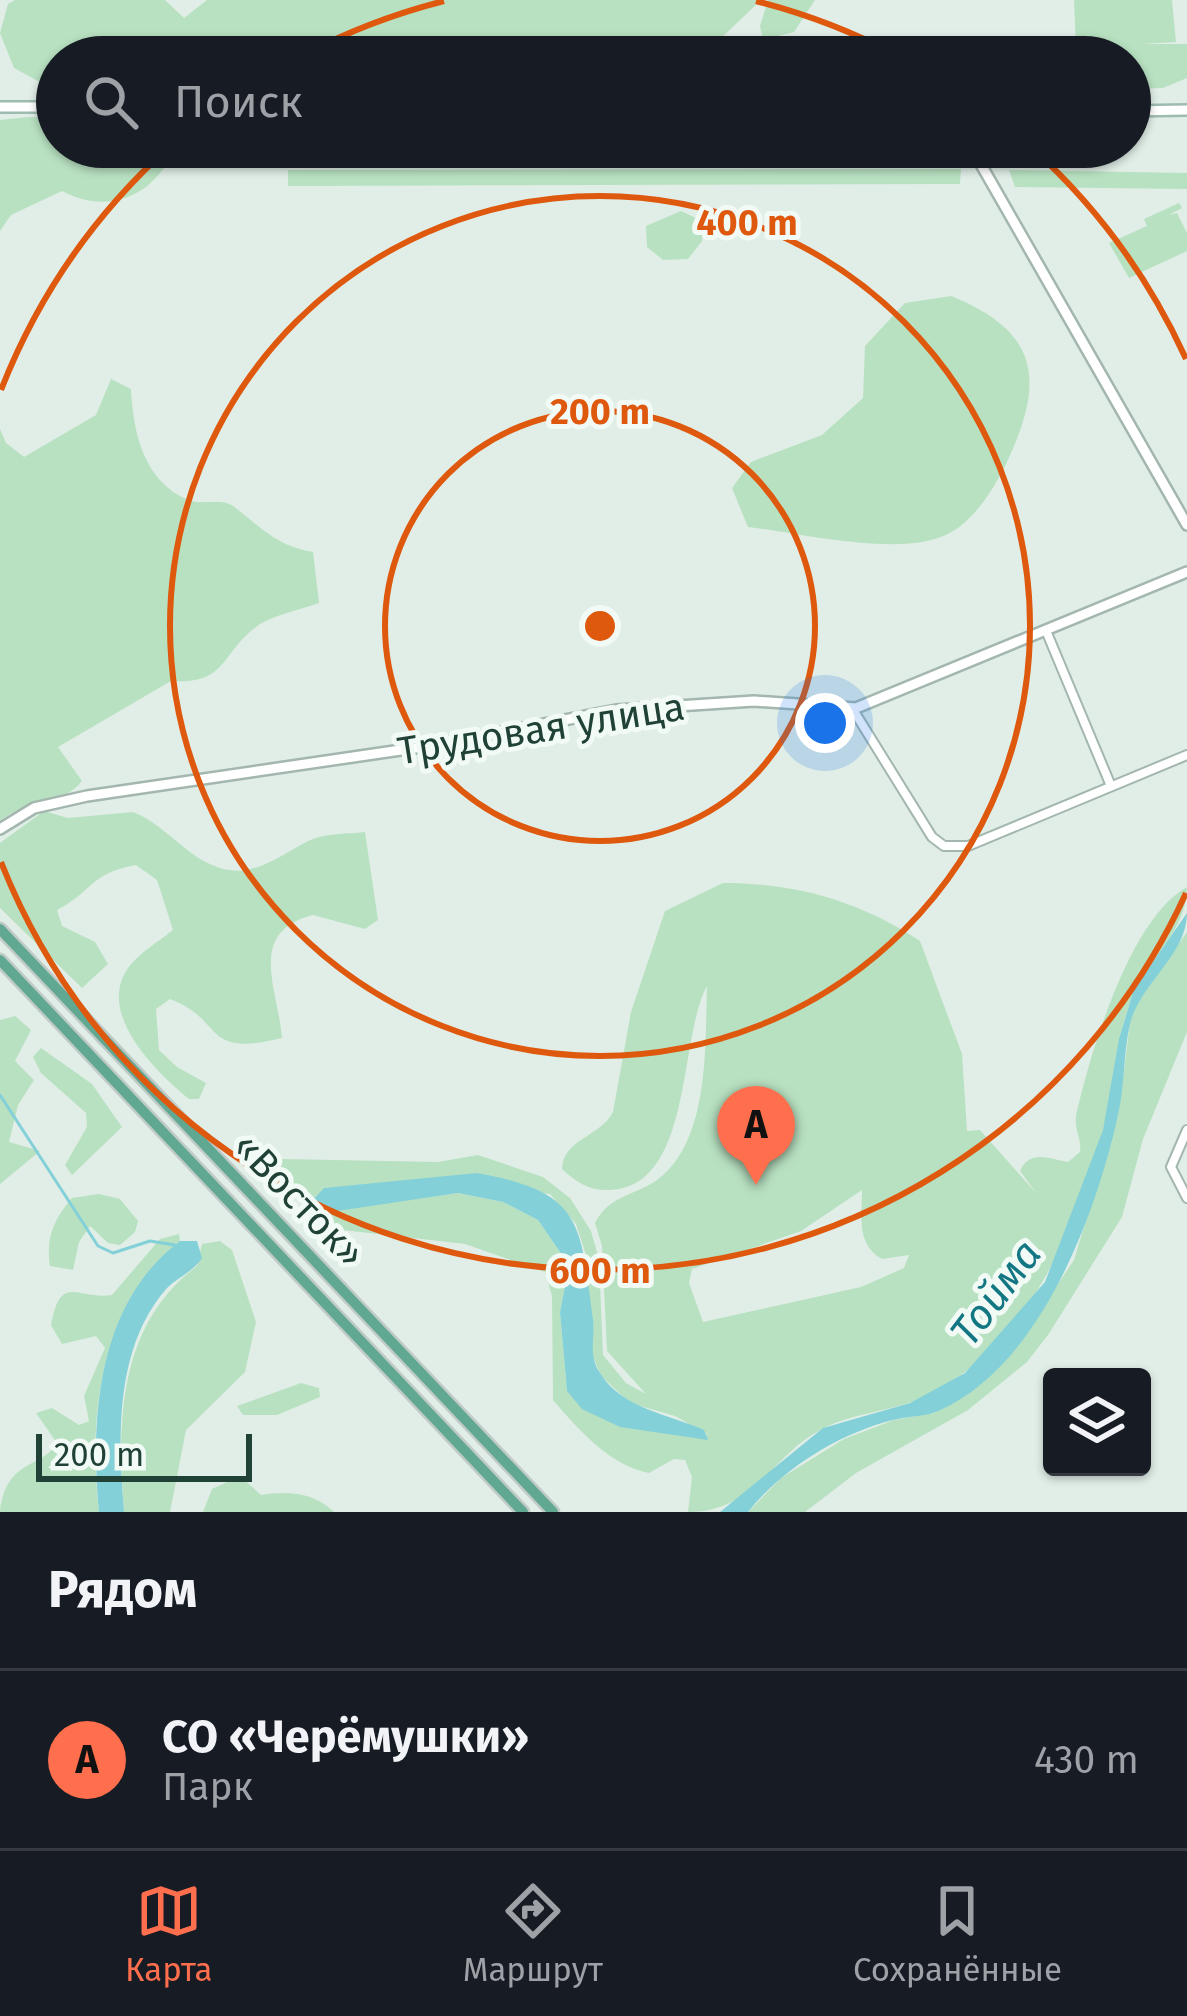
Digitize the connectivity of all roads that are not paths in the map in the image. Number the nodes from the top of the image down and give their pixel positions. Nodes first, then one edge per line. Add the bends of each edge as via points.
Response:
1 (0, 107) edge
2 (36, 107) edge
3 (1187, 110) edge
4 (1151, 111) edge
5 (983, 168) edge
6 (1187, 525) edge
7 (1187, 572) edge
8 (1047, 633) junction
9 (852, 708) junction
10 (1187, 754) edge
11 (1111, 786) junction
12 (0, 829) edge
13 (0, 929) edge
14 (0, 960) edge
15 (1187, 1130) edge
16 (1187, 1198) edge
17 (524, 1512) edge
18 (553, 1512) edge

1 - 2 street
3 - 4 street
5 - 6 street
7 - 8 street, Трудовая улица
8 - 9 street, Трудовая улица
8 - 11 street
9 - 11 street via 944,846 968,846
9 - 12 street, Трудовая улица via 754,701 616,710 435,746 87,796 34,808
10 - 11 street
13 - 18 main road, «Восток»
14 - 17 main road, «Восток»
15 - 16 street via 1172,1161

